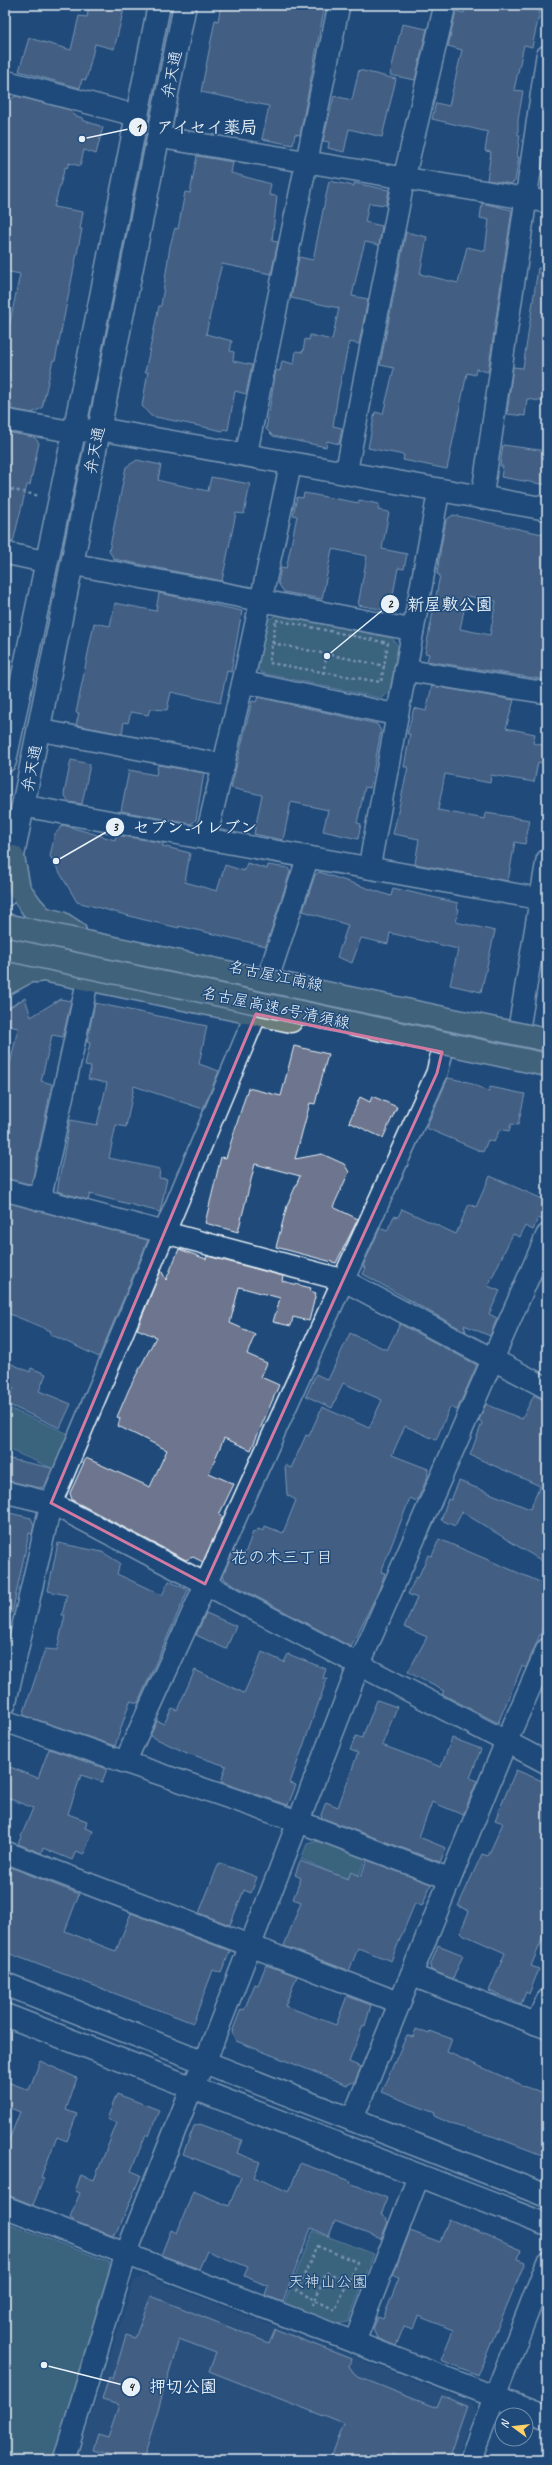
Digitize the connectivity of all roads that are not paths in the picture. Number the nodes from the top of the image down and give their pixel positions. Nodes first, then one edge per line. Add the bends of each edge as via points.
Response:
1 (159, 5) edge
2 (185, 5) edge
3 (339, 5) edge
4 (445, 5) edge
5 (547, 56) edge
6 (5, 81) edge
7 (138, 116) junction
8 (158, 137) junction
9 (307, 162) junction
10 (404, 178) junction
11 (527, 198) junction
12 (547, 202) edge
13 (5, 420) edge
14 (98, 429) junction
15 (74, 432) junction
16 (246, 455) junction
17 (291, 463) junction
18 (346, 473) junction
19 (439, 490) junction
20 (482, 498) junction
21 (547, 509) edge
22 (5, 553) edge
23 (47, 562) junction
24 (72, 564) junction
25 (261, 601) junction
26 (413, 630) junction
27 (405, 670) junction
28 (243, 682) junction
29 (547, 693) edge
30 (397, 715) junction
31 (39, 730) junction
32 (5, 761) edge
33 (224, 765) junction
34 (24, 806) junction
35 (206, 838) junction
36 (14, 857) junction
37 (308, 857) junction
38 (547, 860) edge
39 (369, 868) junction
40 (5, 895) edge
41 (543, 899) edge
42 (5, 918) edge
43 (5, 924) edge
44 (75, 932) junction
45 (5, 949) edge
46 (5, 962) edge
47 (50, 972) junction
48 (270, 974) junction
49 (88, 979) junction
50 (5, 984) edge
51 (256, 1014) junction
52 (519, 1028) junction
53 (547, 1034) edge
54 (547, 1040) edge
55 (442, 1052) junction
56 (547, 1065) edge
57 (547, 1074) edge
58 (5, 1190) edge
59 (40, 1200) junction
60 (164, 1233) junction
61 (547, 1235) edge
62 (343, 1280) junction
63 (492, 1358) junction
64 (547, 1388) edge
65 (5, 1492) edge
66 (51, 1503) junction
67 (206, 1584) junction
68 (547, 1649) edge
69 (359, 1664) junction
70 (5, 1704) edge
71 (5, 1721) edge
72 (506, 1742) junction
73 (125, 1762) junction
74 (547, 1763) edge
75 (297, 1821) junction
76 (5, 1852) edge
77 (450, 1879) junction
78 (250, 1946) junction
79 (411, 1975) junction
80 (5, 1984) edge
81 (547, 2000) edge
82 (400, 2003) junction
83 (5, 2015) edge
84 (541, 2026) edge
85 (205, 2062) junction
86 (192, 2088) junction
87 (352, 2120) junction
88 (419, 2175) junction
89 (547, 2196) edge
90 (5, 2207) edge
91 (547, 2225) edge
92 (126, 2254) junction
93 (547, 2263) edge
94 (355, 2341) junction
95 (495, 2396) junction
96 (547, 2417) edge
97 (64, 2460) edge
98 (470, 2460) edge

1 - 7 street, 弁天通
2 - 8 street, 弁天通
3 - 9 street
4 - 10 street
5 - 11 street
6 - 7 street
7 - 15 street, 弁天通
8 - 9 street
8 - 14 street, 弁天通
9 - 10 street
9 - 16 street
10 - 11 street
10 - 18 street
11 - 12 street
11 - 20 street
13 - 15 street
14 - 15 street
14 - 16 street
14 - 24 street, 弁天通
15 - 23 street, 弁天通
16 - 17 street
17 - 18 street
17 - 25 street
18 - 19 street
19 - 20 street
19 - 26 street
20 - 21 street
22 - 23 street
23 - 32 street, 弁天通
24 - 25 street
24 - 31 street, 弁天通
25 - 26 street
25 - 28 street via 262,641
26 - 27 street
27 - 29 street
27 - 30 street
28 - 30 street
28 - 33 street
30 - 39 street
31 - 33 street
31 - 34 street, 弁天通
33 - 35 street
34 - 35 street
34 - 36 street, 弁天通
35 - 37 street
36 - 40 street, 弁天通
36 - 44 main road via 19,889 32,907 42,918 61,923
37 - 39 street
37 - 48 street
38 - 41 street
39 - 41 street
41 - 52 street
42 - 44 main road, 名古屋江南線
43 - 54 main road, 名古屋高速6号清須線, bridge
44 - 48 main road, 名古屋江南線
45 - 56 main road, 名古屋高速6号清須線, bridge
46 - 47 main road
47 - 49 main road
47 - 50 main road via 29,971
48 - 51 street
48 - 52 main road, 名古屋江南線
49 - 51 main road
49 - 59 street
51 - 55 main road
51 - 60 street
52 - 53 main road, 名古屋江南線
55 - 57 main road
55 - 62 street via 437,1073
58 - 59 street
59 - 60 street
60 - 62 street
60 - 66 street
61 - 63 street
62 - 63 street
62 - 67 street
63 - 64 street
63 - 69 street
65 - 66 street
66 - 67 street
66 - 70 street
67 - 69 street
67 - 73 street
68 - 72 street
69 - 72 street
69 - 75 street
71 - 73 street
72 - 74 street
72 - 77 street
73 - 75 street
75 - 77 street
75 - 78 street
76 - 78 street
77 - 79 street
78 - 82 street
78 - 85 street
79 - 82 street
79 - 84 street
80 - 85 street
81 - 84 street
82 - 87 street
83 - 86 street
85 - 86 street
85 - 87 street
86 - 88 street
86 - 92 street
87 - 89 street
88 - 91 street
88 - 94 street
90 - 92 street
92 - 94 street
92 - 97 street
93 - 95 street
94 - 95 street
95 - 96 street
95 - 98 street

